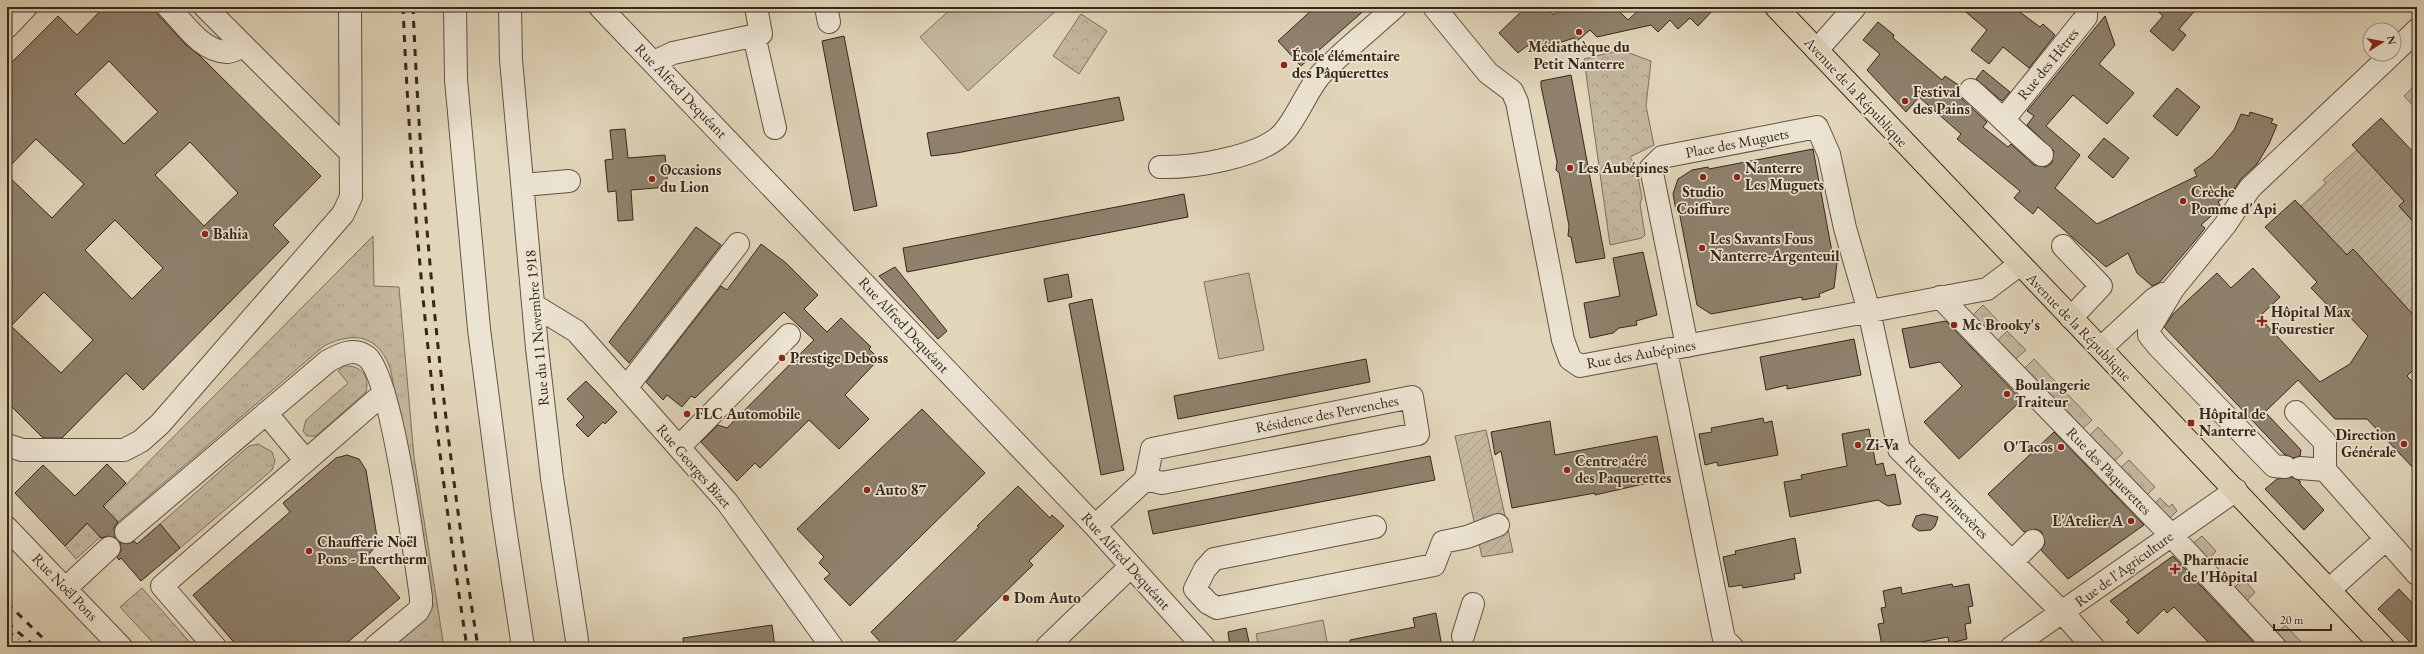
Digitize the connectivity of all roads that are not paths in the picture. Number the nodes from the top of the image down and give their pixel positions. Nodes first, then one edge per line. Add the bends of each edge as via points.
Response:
1 (26, 7) edge
2 (205, 7) edge
3 (350, 7) edge
4 (455, 7) edge
5 (510, 7) edge
6 (600, 7) edge
7 (756, 7) edge
8 (1395, 7) edge
9 (1434, 7) edge
10 (1776, 7) edge
11 (1855, 7) edge
12 (2086, 7) edge
13 (166, 11) edge
14 (7, 27) edge
15 (2417, 30) edge
16 (754, 35) junction
17 (2402, 44) edge
18 (245, 47) junction
19 (1817, 50) junction
20 (654, 62) junction
21 (2384, 62) edge
22 (1970, 90) dead end
23 (2004, 119) junction
24 (775, 128) dead end
25 (349, 151) junction
26 (2042, 155) dead end
27 (1160, 167) dead end
28 (569, 181) dead end
29 (523, 185) junction
30 (738, 244) dead end
31 (2063, 246) dead end
32 (2019, 265) junction
33 (2173, 289) junction
34 (1940, 297) junction
35 (535, 306) junction
36 (1869, 311) junction
37 (2071, 318) junction
38 (789, 335) dead end
39 (1677, 348) junction
40 (2101, 348) junction
41 (626, 388) junction
42 (384, 393) junction
43 (2296, 412) dead end
44 (266, 413) junction
45 (7, 446) edge
46 (679, 447) junction
47 (306, 461) junction
48 (2325, 470) junction
49 (1146, 479) junction
50 (2236, 490) junction
51 (1498, 525) dead end
52 (1094, 526) junction
53 (7, 528) edge
54 (1375, 528) dead end
55 (126, 532) dead end
56 (2171, 535) junction
57 (2386, 539) junction
58 (2033, 541) dead end
59 (109, 548) dead end
60 (2012, 562) junction
61 (1130, 567) junction
62 (2417, 574) edge
63 (66, 588) junction
64 (1195, 589) junction
65 (2329, 590) junction
66 (1473, 604) dead end
67 (1169, 609) junction
68 (2062, 612) junction
69 (1463, 636) dead end
70 (121, 647) edge
71 (215, 647) edge
72 (375, 647) edge
73 (523, 647) edge
74 (578, 647) edge
75 (832, 647) edge
76 (1048, 647) edge
77 (1204, 647) edge
78 (1732, 647) edge
79 (2012, 647) edge
80 (2093, 647) edge
81 (2275, 647) edge
82 (2382, 647) edge

1 - 14 street
2 - 18 street
3 - 25 street
4 - 73 street via 456,80 479,329
5 - 29 street, Rue du 11 Novembre 1918 via 511,60
6 - 20 street, Rue Alfred Dequéant
7 - 16 street via 761,34
8 - 27 street via 1322,73 1283,133 1270,144 1210,162
9 - 39 street, Rue des Aubépines via 1488,73 1512,91 1517,102 1563,340 1570,359 1580,366 1593,365
10 - 19 main road, Avenue de la République
11 - 19 street
12 - 23 street, Rue des Hêtres via 2086,17
13 - 18 street via 211,50 229,52
15 - 17 street
16 - 20 street via 673,53
16 - 24 street
18 - 25 street
19 - 32 main road, Avenue de la République
20 - 52 street, Rue Alfred Dequéant
21 - 33 street via 2250,188 2225,225
22 - 23 street
23 - 26 street via 2012,130
25 - 45 street via 351,196 343,214 160,424 141,441 124,450 107,452 22,450
28 - 29 street
29 - 35 street, Rue du 11 Novembre 1918
30 - 41 street
31 - 37 street via 2101,286
32 - 34 street, Rue des Aubépines via 1987,289
32 - 37 main road, Avenue de la République
33 - 40 street via 2154,299
33 - 48 street via 2148,329 2149,335 2274,466
34 - 36 street, Rue des Aubépines
34 - 56 street, Rue des Pâquerettes
35 - 41 street, Rue Georges Bizet via 576,331
35 - 74 street, Rue du 11 Novembre 1918 via 552,478
36 - 39 street, Rue des Aubépines
36 - 39 street, Place des Muguets via 1845,228 1830,154 1817,127 1662,157 1652,168
36 - 60 street, Rue des Primevères via 1899,449
37 - 40 main road, Avenue de la République
38 - 46 street
39 - 78 street via 1724,639
40 - 50 main road, Avenue de la République
41 - 46 street, Rue Georges Bizet
42 - 44 street via 375,368 368,358 352,351 328,361
42 - 47 street
42 - 72 street via 399,458 421,606
43 - 48 street via 2324,442
44 - 47 street
44 - 55 street
46 - 75 street, Rue Georges Bizet via 726,502
47 - 71 street via 162,586
48 - 57 street
49 - 49 street, Résidence des Pervenches via 1162,484 1418,434 1412,397 1152,449
49 - 52 street
50 - 56 street, Rue de l'Agriculture
50 - 65 main road, Avenue de la République
51 - 64 street via 1467,537 1443,542 1434,565 1218,608 1208,604
52 - 61 street, Rue Alfred Dequéant
53 - 63 street, Rue Noël Pons
54 - 64 street via 1214,559 1205,569
56 - 68 street, Rue de l'Agriculture
56 - 81 street, Rue des Pâquerettes
57 - 62 street
57 - 65 street
58 - 60 street
59 - 63 street
60 - 68 street, Rue des Primevères
61 - 67 street, Rue Alfred Dequéant
61 - 76 street
63 - 70 street, Rue Noël Pons
64 - 67 street
65 - 82 main road, Avenue de la République
66 - 69 street
67 - 77 street, Rue Alfred Dequéant
68 - 79 street, Rue de l'Agriculture
68 - 80 street, Rue des Primevères

